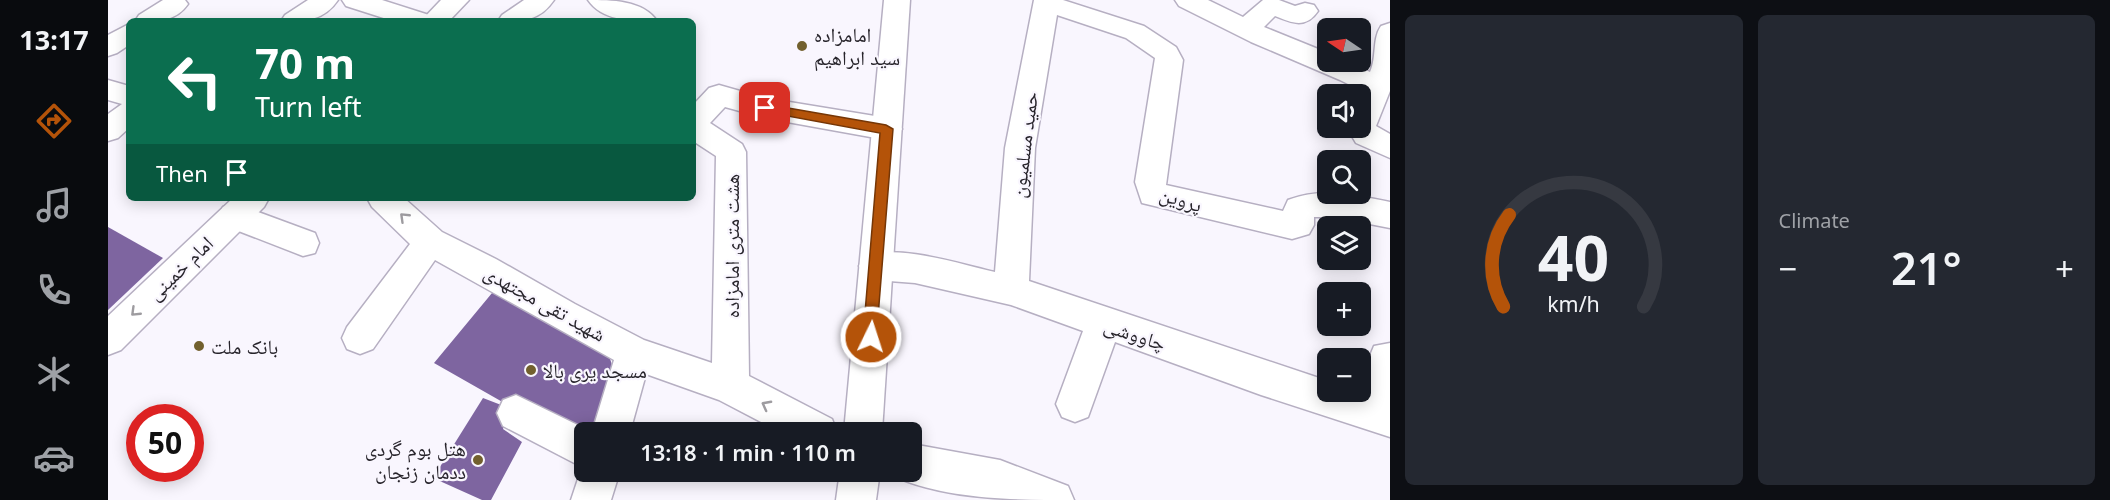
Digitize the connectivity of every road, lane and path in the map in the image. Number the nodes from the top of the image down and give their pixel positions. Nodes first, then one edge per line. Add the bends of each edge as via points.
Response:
1 (325, 0) edge
2 (355, 0) edge
3 (456, 0) edge
4 (541, 0) edge
5 (602, 0) edge
6 (897, 0) edge
7 (1188, 0) edge
8 (1047, 2) edge
9 (175, 4) dead end
10 (1305, 11) dead end
11 (153, 18) edge
12 (298, 18) edge
13 (411, 18) edge
14 (438, 18) edge
15 (515, 18) edge
16 (638, 18) edge
17 (1246, 29) junction
18 (1390, 32) edge
19 (126, 35) edge
20 (108, 47) edge
21 (1378, 87) junction
22 (108, 90) edge
23 (126, 95) edge
24 (126, 115) edge
25 (696, 122) edge
26 (696, 127) edge
27 (886, 129) junction
28 (108, 130) edge
29 (1390, 147) edge
30 (386, 201) edge
31 (243, 207) edge
32 (1390, 215) edge
33 (430, 242) junction
34 (303, 243) dead end
35 (876, 266) junction
36 (1011, 290) junction
37 (1103, 324) junction
38 (360, 338) dead end
39 (108, 339) edge
40 (634, 353) junction
41 (1386, 358) dead end
42 (730, 386) junction
43 (1074, 404) dead end
44 (516, 413) dead end
45 (1388, 418) edge
46 (614, 422) edge
47 (799, 422) edge
48 (864, 422) edge
49 (574, 443) edge
50 (922, 466) edge
51 (597, 482) edge
52 (858, 482) edge
53 (591, 500) edge
54 (856, 500) edge
55 (1054, 500) edge

1 - 12 street
2 - 13 street
3 - 14 street
4 - 15 street
5 - 16 street
6 - 27 street
7 - 17 street
8 - 32 street, پروین via 1135,32 1167,53 1150,182 1153,194 1292,226 1298,225 1302,207 1322,205
8 - 36 street, حمید مسلمیون via 1020,148
9 - 11 street
10 - 17 street via 1299,16 1271,6
17 - 21 street via 1290,62
18 - 21 street via 1387,65
19 - 20 street
21 - 29 street via 1361,126 1366,135
22 - 23 street
24 - 28 street
25 - 27 street via 719,95 765,108
26 - 42 street, هشت متری امامزاده via 731,152
27 - 35 street
33 -> 30 street, شهید تقی مجتهدی
31 - 34 street
31 -> 39 street, امام خمینی
33 - 38 street
33 - 40 street, شهید تقی مجتهدی
35 - 36 street, چاووشی via 915,269
35 - 48 street
36 - 37 street, چاووشی
37 - 43 street
37 - 45 street, چاووشی
40 - 42 street, شهید تقی مجتهدی
40 - 46 street
41 - 45 street
47 -> 42 street, شهید تقی مجتهدی
44 - 49 street
50 - 55 street via 1000,480
51 - 53 street
52 - 54 street

